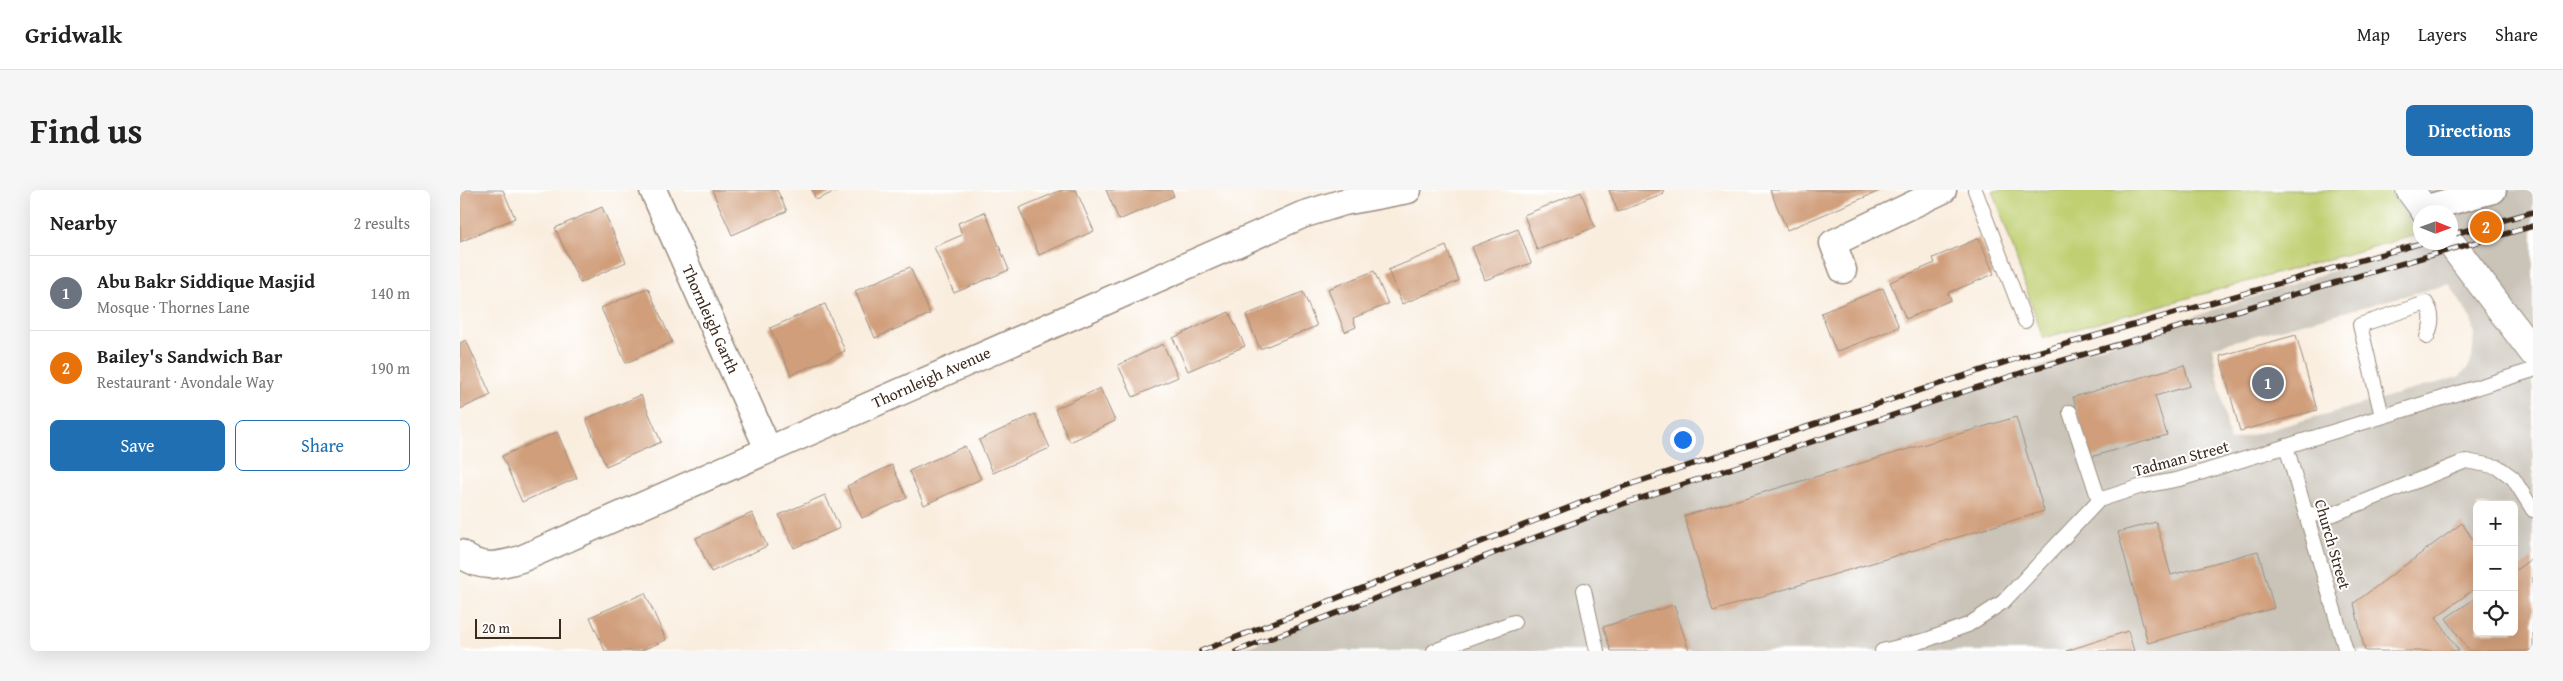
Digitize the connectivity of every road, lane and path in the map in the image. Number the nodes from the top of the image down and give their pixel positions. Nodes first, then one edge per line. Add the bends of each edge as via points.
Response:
1 (653, 190) edge
2 (1408, 190) edge
3 (1943, 190) edge
4 (1975, 190) edge
5 (2493, 190) edge
6 (2420, 204) edge
7 (2456, 250) edge
8 (1843, 270) dead end
9 (2025, 321) dead end
10 (2427, 337) dead end
11 (2533, 352) edge
12 (2533, 370) edge
13 (2070, 412) dead end
14 (2382, 416) junction
15 (2286, 446) junction
16 (768, 449) junction
17 (2099, 500) junction
18 (2533, 510) edge
19 (2306, 514) junction
20 (460, 553) edge
21 (1584, 590) dead end
22 (1514, 622) dead end
23 (1434, 651) edge
24 (1597, 651) edge
25 (1882, 651) edge
26 (2346, 651) edge

1 - 16 street, Thornleigh Garth
2 - 16 street, Thornleigh Avenue via 1344,202 1302,215
3 - 8 street via 1832,244
4 - 9 lane
5 - 6 street
7 - 11 street
10 - 14 lane via 2432,325 2431,311 2426,303 2360,325
12 - 14 lane, Tadman Street
13 - 17 lane
14 - 15 lane, Tadman Street
15 - 17 lane, Tadman Street
15 - 19 lane, Church Street
16 - 20 street, Thornleigh Avenue via 501,566 470,562
17 - 25 lane, Tadman Street via 2003,602 1968,625
18 - 19 lane via 2513,478 2498,467 2466,460 2331,516
19 - 26 lane, Church Street
21 - 24 lane
22 - 23 lane

